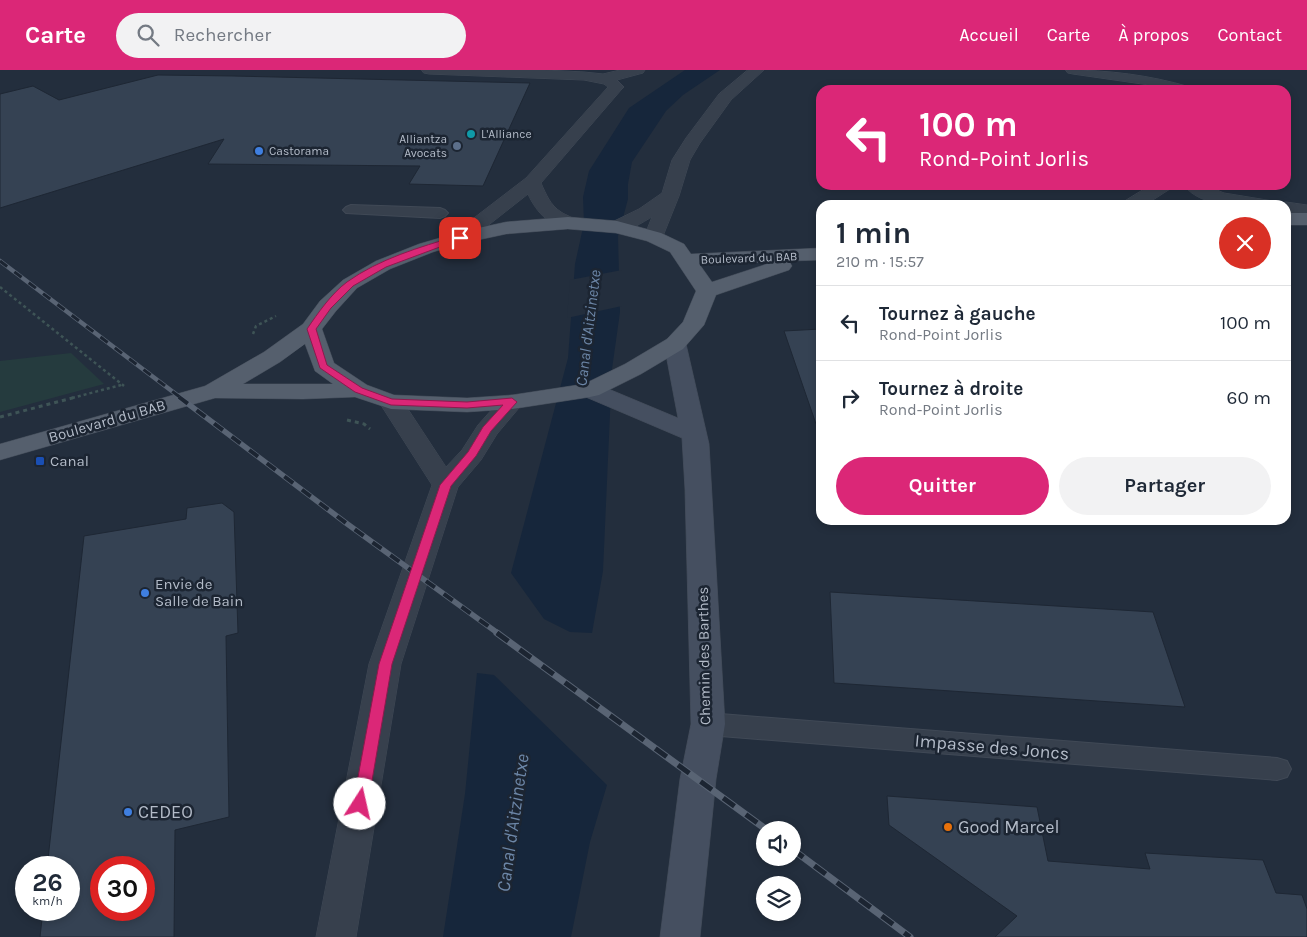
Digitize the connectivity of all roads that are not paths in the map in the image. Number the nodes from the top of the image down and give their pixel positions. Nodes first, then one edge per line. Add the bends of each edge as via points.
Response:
1 (429, 70) edge
2 (638, 70) edge
3 (756, 70) edge
4 (1073, 70) edge
5 (504, 71) edge
6 (1108, 72) edge
7 (603, 78) junction
8 (1167, 85) edge
9 (532, 182) junction
10 (1156, 190) edge
11 (1200, 190) edge
12 (670, 196) junction
13 (1140, 200) edge
14 (1238, 200) edge
15 (1291, 209) edge
16 (351, 210) dead end
17 (1307, 211) edge
18 (440, 213) dead end
19 (1291, 219) edge
20 (1307, 219) edge
21 (568, 223) junction
22 (617, 227) junction
23 (654, 237) junction
24 (460, 238) junction
25 (816, 255) edge
26 (816, 255) edge
27 (685, 260) junction
28 (707, 291) junction
29 (311, 329) junction
30 (675, 344) junction
31 (358, 390) junction
32 (590, 390) junction
33 (214, 391) junction
34 (391, 402) junction
35 (512, 402) junction
36 (695, 434) junction
37 (0, 452) edge
38 (445, 485) junction
39 (708, 724) junction
40 (1277, 769) dead end
41 (336, 937) edge
42 (680, 937) edge

1 - 5 street
2 - 7 street
3 - 12 street via 725,97 699,131 681,160
4 - 6 street
5 - 7 street
6 - 8 street
7 - 9 street via 613,83 616,87 614,92
9 - 21 street via 540,203 550,216
9 - 24 street
10 - 13 street
11 - 14 street
12 - 22 street via 646,213
12 - 23 street
15 - 17 street
16 - 18 lane
19 - 20 main road
21 - 22 main road, Boulevard du BAB
21 - 24 main road, Boulevard du BAB via 506,228
22 - 23 main road, Boulevard du BAB
23 - 27 main road, Boulevard du BAB via 677,248
24 - 29 main road, Boulevard du BAB via 383,265 350,284
25 - 27 main road, Boulevard du BAB
26 - 28 main road, Boulevard du BAB
27 - 28 main road, Boulevard du BAB
28 - 30 main road via 693,325
29 - 31 main road via 323,366
29 - 33 main road, Boulevard du BAB via 272,357
30 - 32 main road
30 - 36 street, Chemin des Barthes
31 - 33 main road, Boulevard du BAB
31 - 34 main road
32 - 35 main road
32 - 36 street
33 - 37 main road, Boulevard du BAB
34 - 35 main road via 467,405
34 - 38 street
35 - 38 street
36 - 39 street, Chemin des Barthes
38 - 41 street via 385,664
39 - 40 lane, Impasse des Joncs
39 - 42 street, Chemin des Barthes via 698,779

